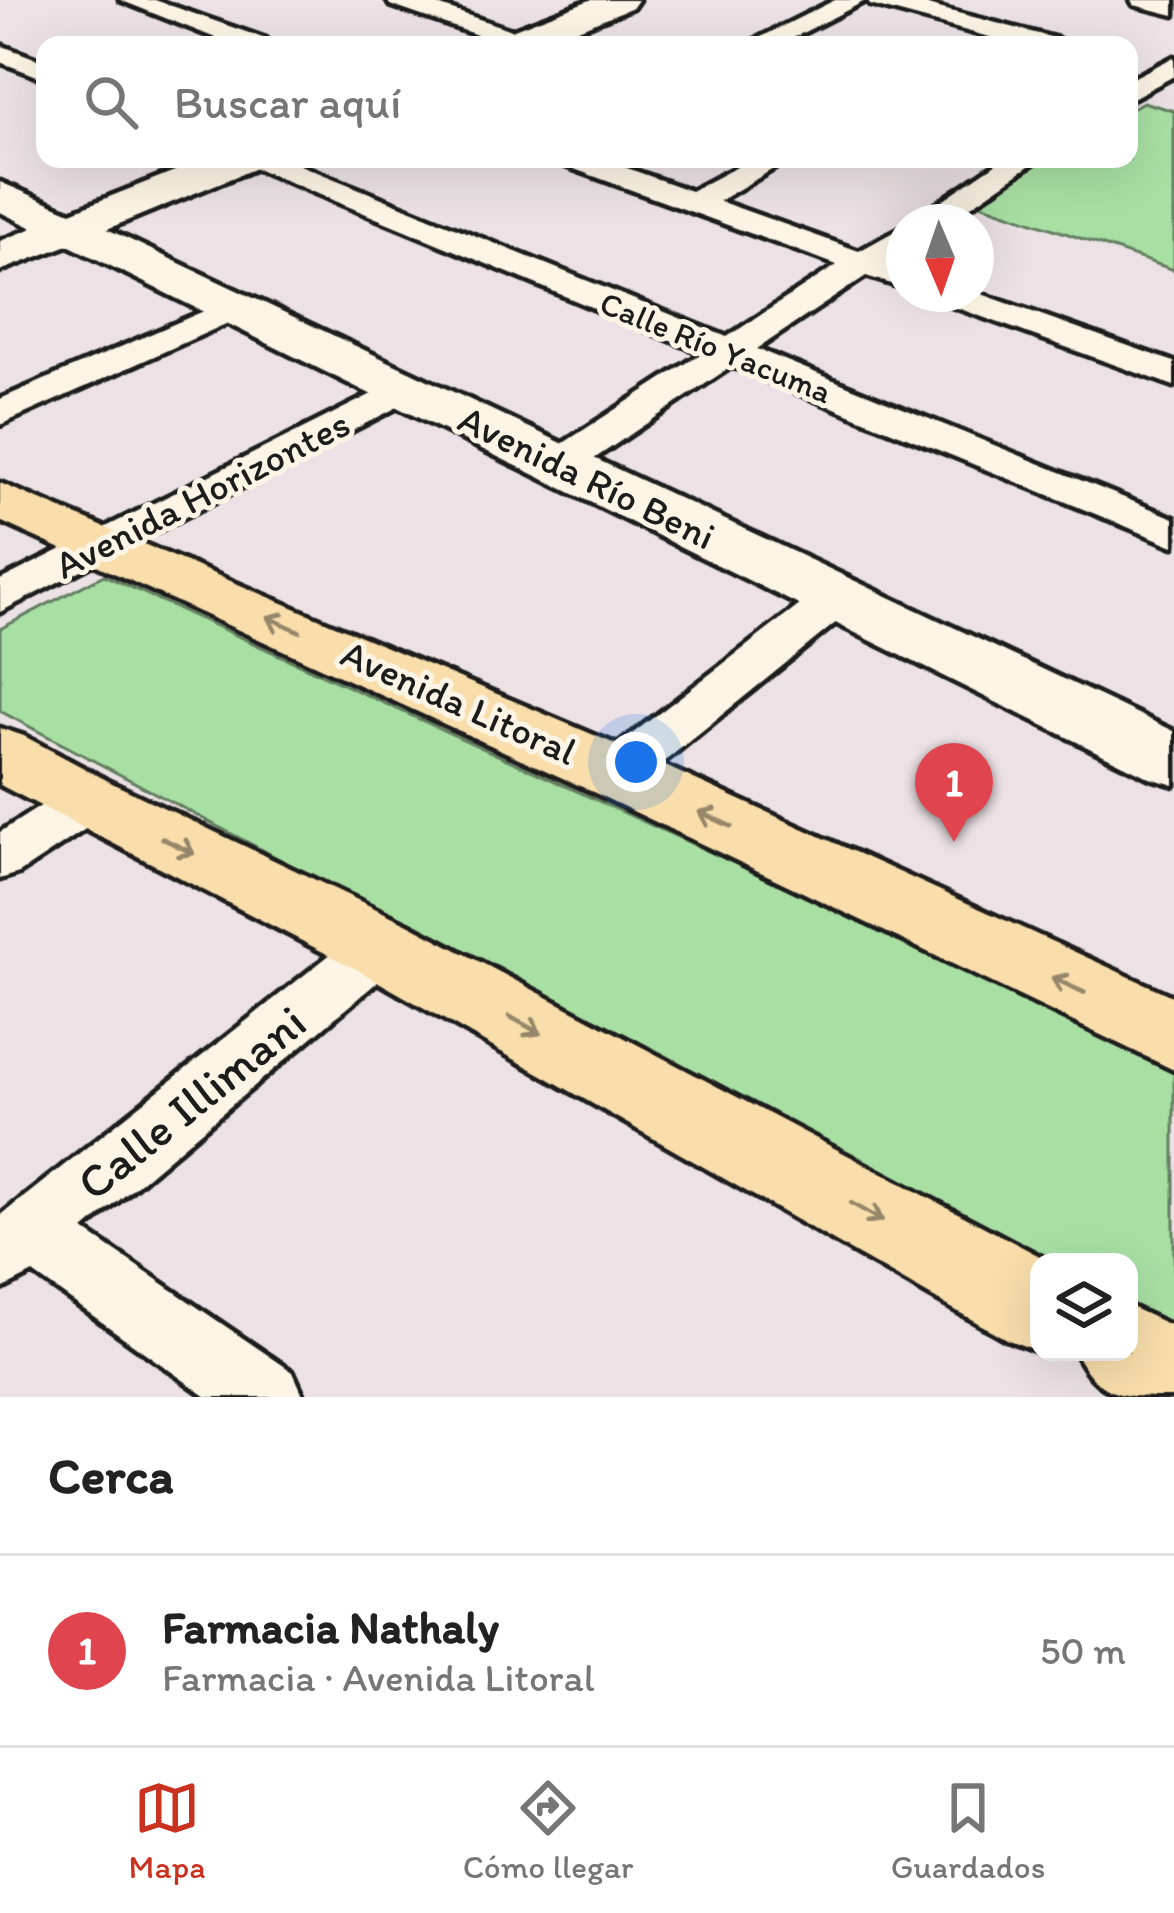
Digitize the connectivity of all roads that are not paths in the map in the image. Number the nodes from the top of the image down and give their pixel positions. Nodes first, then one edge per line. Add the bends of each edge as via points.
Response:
1 (131, 0) edge
2 (399, 0) edge
3 (620, 0) edge
4 (855, 0) edge
5 (879, 0) edge
6 (1143, 0) edge
7 (1174, 8) edge
8 (232, 36) edge
9 (496, 36) edge
10 (527, 36) edge
11 (777, 36) edge
12 (991, 36) edge
13 (0, 52) edge
14 (36, 67) edge
15 (219, 168) edge
16 (281, 168) edge
17 (599, 168) edge
18 (758, 168) edge
19 (1010, 168) edge
20 (0, 194) edge
21 (693, 202) junction
22 (954, 204) edge
23 (70, 228) junction
24 (886, 247) edge
25 (0, 256) edge
26 (862, 262) junction
27 (886, 271) edge
28 (235, 308) junction
29 (994, 310) edge
30 (724, 351) junction
31 (1174, 375) edge
32 (404, 389) junction
33 (0, 413) edge
34 (559, 464) junction
35 (0, 500) edge
36 (1174, 532) edge
37 (104, 544) junction
38 (0, 598) edge
39 (838, 598) junction
40 (0, 753) edge
41 (1174, 760) edge
42 (616, 773) junction
43 (88, 802) junction
44 (0, 858) edge
45 (381, 946) junction
46 (1174, 1035) edge
47 (16, 1245) edge
48 (1030, 1301) edge
49 (268, 1397) edge

1 - 8 street
2 - 9 street
3 - 10 street
4 - 11 street
5 - 12 street
6 - 7 street
13 - 14 street
15 - 23 street
16 - 30 street, Calle Río Yacuma
17 - 21 street
18 - 21 street
19 - 22 street
20 - 23 street, Avenida Río Beni
21 - 26 street
23 - 25 street
23 - 28 street, Avenida Río Beni
24 - 26 street
26 - 27 street
26 - 30 street
28 - 32 street, Avenida Río Beni
28 - 33 street
29 - 31 street
30 - 34 street
30 - 36 street, Calle Río Yacuma
32 - 34 street, Avenida Río Beni
32 - 37 street, Avenida Horizontes
34 - 39 street, Avenida Río Beni
35 - 37 main road, Avenida Litoral
37 - 38 street, Avenida Horizontes
42 -> 37 main road, Avenida Litoral
39 - 41 street, Avenida Río Beni
39 - 42 street
40 - 43 main road
46 -> 42 main road, Avenida Litoral
43 - 44 street
43 -> 45 main road
45 - 47 street, Calle Illimani
45 -> 48 main road
47 - 49 street

